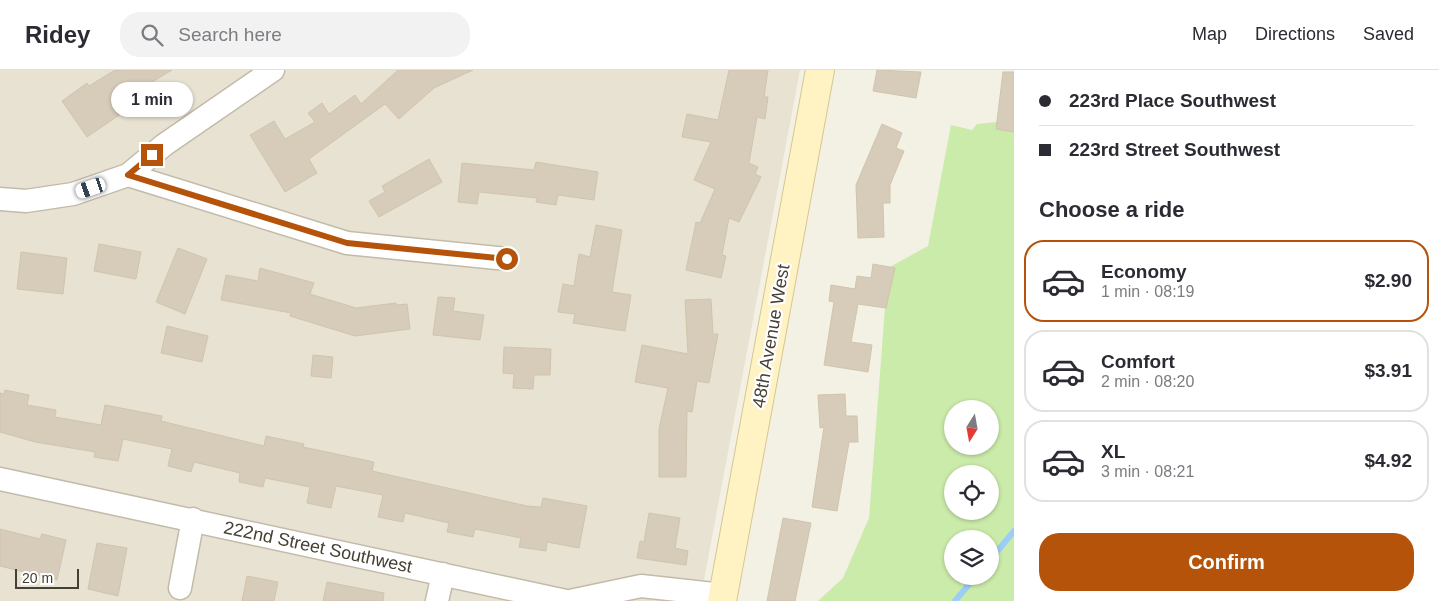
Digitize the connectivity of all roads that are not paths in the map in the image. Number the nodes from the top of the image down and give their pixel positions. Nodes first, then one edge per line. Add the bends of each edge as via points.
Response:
1 (273, 70) edge
2 (820, 70) edge
3 (128, 175) junction
4 (0, 199) edge
5 (507, 259) dead end
6 (0, 479) edge
7 (193, 519) junction
8 (443, 574) junction
9 (180, 588) dead end
10 (722, 598) edge
11 (437, 601) edge
12 (568, 601) edge

1 - 3 street via 164,145
2 - 10 main road, 48th Avenue West
3 - 4 street via 73,194 26,201
3 - 5 street via 347,243
6 - 7 street, 222nd Street Southwest
7 - 8 street, 222nd Street Southwest
7 - 9 street
8 - 11 street
8 - 12 street, 222nd Street Southwest
10 - 12 street, 222nd Street Southwest via 641,586

